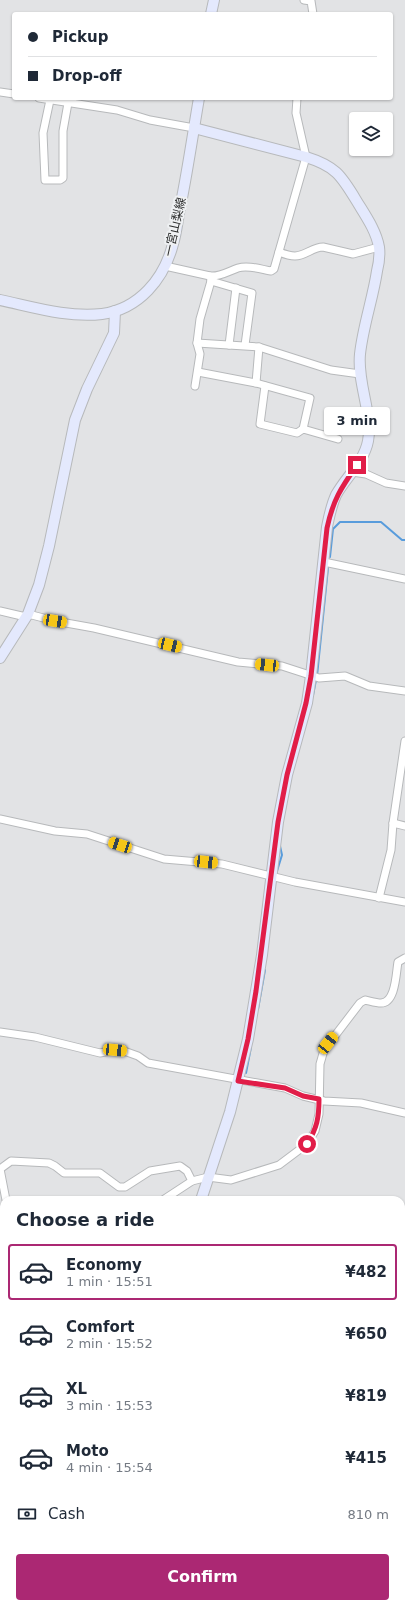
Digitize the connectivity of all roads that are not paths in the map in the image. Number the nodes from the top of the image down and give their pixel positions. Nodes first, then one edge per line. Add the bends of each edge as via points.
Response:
1 (214, 0) edge
2 (304, 0) edge
3 (211, 12) edge
4 (313, 12) edge
5 (0, 92) edge
6 (12, 94) edge
7 (50, 100) joint
8 (199, 100) edge
9 (297, 100) edge
10 (68, 103) junction
11 (194, 128) junction
12 (306, 157) junction
13 (379, 247) junction
14 (279, 252) junction
15 (165, 266) junction
16 (210, 278) junction
17 (236, 288) junction
18 (0, 300) edge
19 (115, 311) junction
20 (197, 343) junction
21 (229, 344) junction
22 (245, 345) junction
23 (259, 347) junction
24 (198, 372) junction
25 (360, 374) junction
26 (256, 383) junction
27 (195, 386) dead end
28 (265, 386) junction
29 (303, 429) junction
30 (338, 438) dead end
31 (352, 472) junction
32 (405, 486) edge
33 (324, 562) junction
34 (405, 579) edge
35 (0, 611) edge
36 (27, 615) junction
37 (0, 658) edge
38 (315, 677) junction
39 (405, 691) edge
40 (405, 741) edge
41 (403, 771) edge
42 (0, 819) edge
43 (393, 823) junction
44 (405, 826) edge
45 (272, 876) junction
46 (379, 898) junction
47 (405, 902) edge
48 (405, 958) edge
49 (0, 1032) edge
50 (238, 1081) junction
51 (319, 1099) junction
52 (405, 1113) edge
53 (208, 1177) junction
54 (192, 1181) junction
55 (5, 1196) edge
56 (168, 1196) edge
57 (202, 1196) edge

1 - 3 street
2 - 4 street via 311,1
5 - 6 street
7 - 10 street
7 - 10 street via 43,133 45,180 63,178 63,131
8 - 11 street, 一宮山梨線
9 - 12 street via 296,113
10 - 11 street via 117,110 150,120
11 - 12 street
11 - 15 street, 一宮山梨線 via 173,245
12 - 13 street via 321,161 340,175 371,226
12 - 14 street
13 - 14 street via 353,254 323,247 300,256
13 - 25 street via 376,281 360,354
14 - 16 street via 274,269 270,271 246,267
15 - 16 street
15 - 19 street, 一宮山梨線 via 155,284 142,297
16 - 17 street
16 - 20 street
17 - 21 street
17 - 22 street via 252,293
18 - 19 street, 一宮山梨線 via 68,314 88,315
19 - 36 street via 114,333 75,420 49,546 39,585
20 - 21 street
20 - 24 street via 200,354
21 - 22 street
22 - 23 street
23 - 25 street via 331,370
23 - 26 street
24 - 26 street
24 - 27 street
25 - 31 street via 369,426 368,441 362,458
26 - 28 street
28 - 29 street via 310,398
28 - 29 street via 260,424 297,433
29 - 30 street
31 - 32 street
31 - 33 street via 336,496 331,510
33 - 34 street
33 - 38 street
35 - 36 street
36 - 37 street
36 - 38 street via 238,662 282,666
38 - 39 street via 345,676 369,686
38 - 45 street via 287,775
40 - 41 street
41 - 43 street
42 - 45 street via 55,831 87,834 164,859 222,864
43 - 44 street
43 - 46 street via 392,850
45 - 46 street
45 - 50 street via 254,1005
46 - 47 street
48 - 51 street via 398,962 391,996 386,1002 365,1000 360,1003 324,1050 320,1064
49 - 50 street via 35,1037 100,1053 124,1051 138,1056 148,1064
50 - 51 street via 285,1088 303,1096
50 - 53 street
51 - 52 street via 361,1103
51 - 53 street via 315,1131 307,1144 279,1165 231,1180
53 - 54 street
53 - 57 street
54 - 55 street via 187,1171 180,1166 150,1171 124,1187 119,1187 100,1173 64,1173 49,1164 11,1161 0,1169
54 - 56 street

